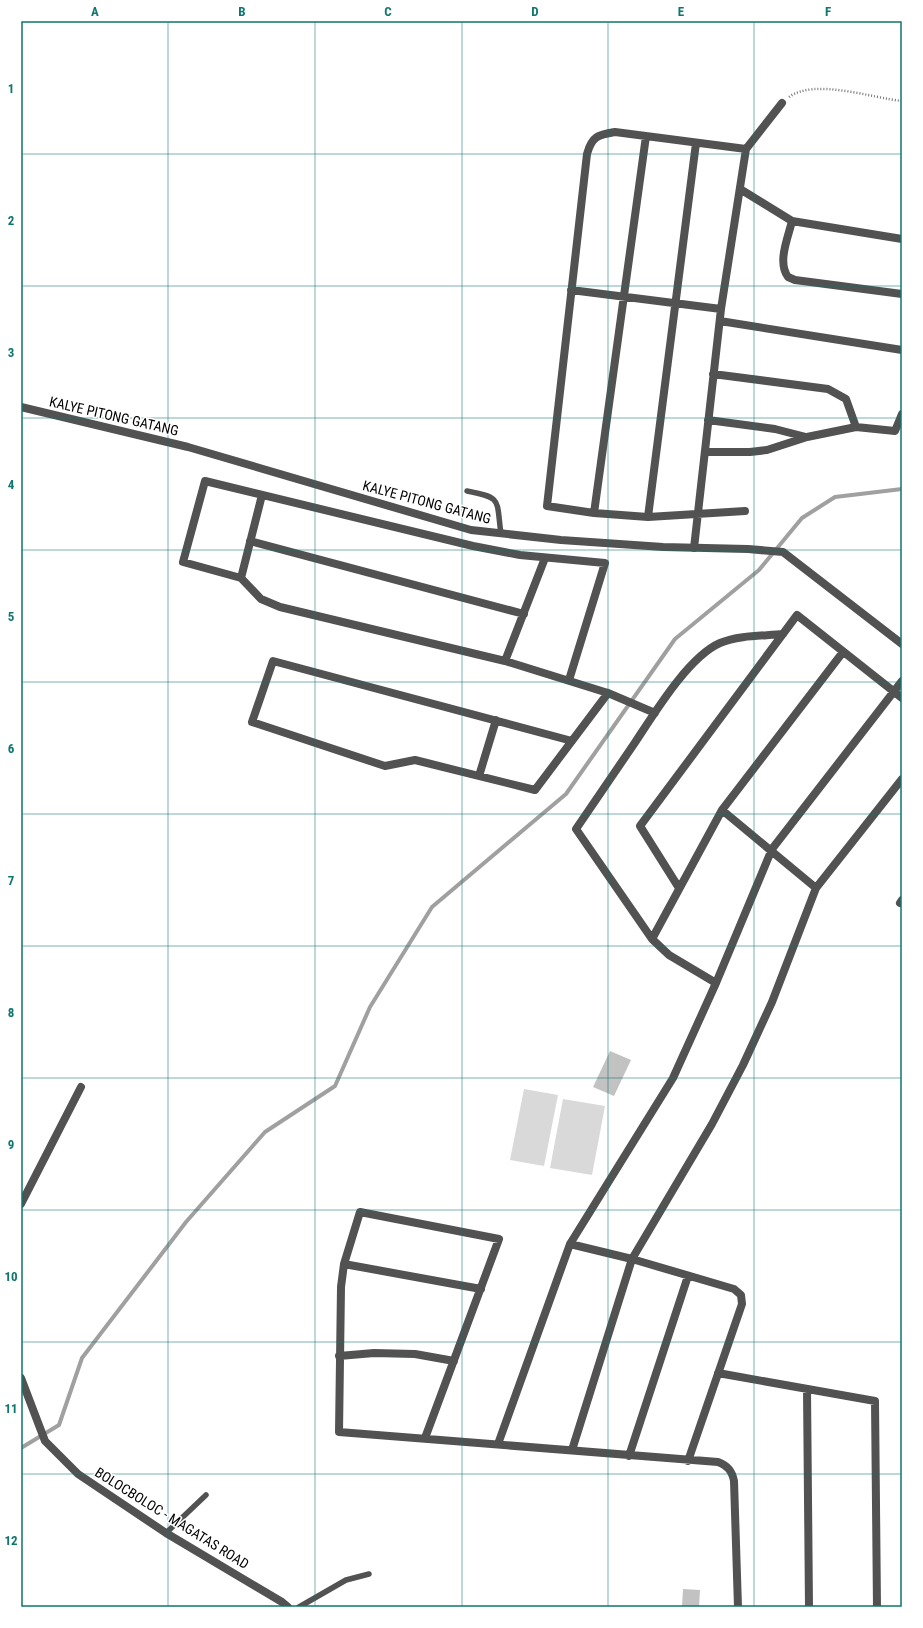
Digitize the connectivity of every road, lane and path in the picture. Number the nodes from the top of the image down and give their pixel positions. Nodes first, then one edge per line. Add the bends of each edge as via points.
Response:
1 (902, 101) edge
2 (782, 103) joint
3 (646, 136) junction
4 (696, 143) junction
5 (746, 149) junction
6 (740, 190) junction
7 (792, 221) junction
8 (902, 239) edge
9 (571, 290) junction
10 (902, 294) edge
11 (624, 297) junction
12 (676, 303) junction
13 (721, 309) junction
14 (720, 321) junction
15 (902, 350) edge
16 (714, 374) junction
17 (21, 407) edge
18 (902, 414) edge
19 (708, 420) junction
20 (856, 427) junction
21 (807, 437) junction
22 (705, 452) junction
23 (467, 491) dead end
24 (262, 495) junction
25 (745, 511) dead end
26 (594, 513) junction
27 (698, 515) junction
28 (648, 517) junction
29 (501, 534) junction
30 (250, 541) junction
31 (694, 548) junction
32 (545, 558) junction
33 (241, 578) junction
34 (524, 614) junction
35 (783, 634) junction
36 (902, 644) edge
37 (843, 652) junction
38 (505, 661) junction
39 (569, 680) junction
40 (902, 681) edge
41 (894, 692) junction
42 (608, 693) junction
43 (902, 698) edge
44 (655, 713) junction
45 (496, 720) junction
46 (572, 740) junction
47 (479, 776) junction
48 (902, 779) edge
49 (722, 810) junction
50 (772, 849) junction
51 (679, 888) junction
52 (816, 888) junction
53 (652, 939) junction
54 (716, 983) junction
55 (81, 1087) dead end
56 (21, 1204) edge
57 (570, 1244) junction
58 (632, 1259) junction
59 (344, 1264) junction
60 (688, 1276) junction
61 (481, 1289) junction
62 (339, 1356) junction
63 (454, 1361) junction
64 (718, 1373) junction
65 (21, 1378) edge
66 (807, 1389) junction
67 (425, 1438) junction
68 (498, 1444) junction
69 (572, 1450) junction
70 (629, 1456) junction
71 (688, 1461) junction
72 (206, 1495) dead end
73 (166, 1533) junction
74 (370, 1574) dead end
75 (288, 1607) edge
76 (299, 1607) edge
77 (738, 1607) edge
78 (809, 1607) edge
79 (878, 1607) edge

1 - 2 path via 823,89 799,92
2 - 5 street
3 - 4 street
3 - 9 street via 615,132 595,137 589,144
3 - 11 street
4 - 5 street
4 - 12 street
5 - 6 street
6 - 7 street
6 - 13 street
7 - 8 street
7 - 10 street via 783,260 788,277
9 - 11 street
9 - 26 street via 546,506
11 - 12 street
11 - 26 street
12 - 13 street
12 - 28 street
13 - 14 street
14 - 15 street
14 - 16 street
16 - 19 street
16 - 20 street via 828,389 846,399
17 - 29 street, KALYE PITONG GATANG via 188,448 471,530
18 - 20 street via 895,431
19 - 21 street via 775,429
19 - 22 street
20 - 21 street
21 - 22 street via 767,450
22 - 27 street
23 - 29 lane via 491,496 496,500
24 - 30 street
24 - 32 street via 473,546
24 - 33 street via 205,481 182,562
25 - 27 street
26 - 28 street
27 - 28 street
27 - 31 street
29 - 31 street, KALYE PITONG GATANG
30 - 33 street
30 - 34 street
31 - 36 street, KALYE PITONG GATANG via 783,552
32 - 34 street
32 - 39 street via 605,563
33 - 38 street via 261,599 280,607
34 - 38 street
35 - 37 street via 797,615
35 - 44 street via 738,639 721,643 706,652 694,663
35 - 51 street via 640,826
37 - 41 street
37 - 49 street
38 - 39 street
39 - 42 street
40 - 41 street
41 - 43 street
41 - 50 street
42 - 44 street
42 - 46 street
44 - 53 street via 576,829
45 - 46 street
45 - 47 street
45 - 47 street via 273,661 252,722 385,766 415,760
46 - 47 street via 535,790
48 - 52 street
49 - 50 street
49 - 51 street
50 - 52 street
50 - 54 street
51 - 53 street
52 - 58 street via 772,1002 743,1065 712,1124
53 - 54 street via 669,955
54 - 57 street via 673,1078
55 - 56 street
57 - 58 street
57 - 68 street
58 - 60 street
58 - 69 street
59 - 61 street
59 - 61 street via 360,1212 499,1239
59 - 62 street
60 - 64 street via 734,1289 741,1295 742,1304
60 - 70 street
61 - 63 street
62 - 63 street via 374,1353 415,1354
62 - 67 street via 339,1432
63 - 67 street
64 - 66 street
64 - 71 street
65 - 73 street, BOLOCBOLOC - MAGATAS ROAD via 44,1441 78,1474
66 - 78 street
66 - 79 street via 875,1401
67 - 68 street
68 - 69 street
69 - 70 street
70 - 71 street
71 - 77 street via 725,1464 733,1474
72 - 73 lane
73 - 75 street, BOLOCBOLOC - MAGATAS ROAD
74 - 76 lane via 346,1580

